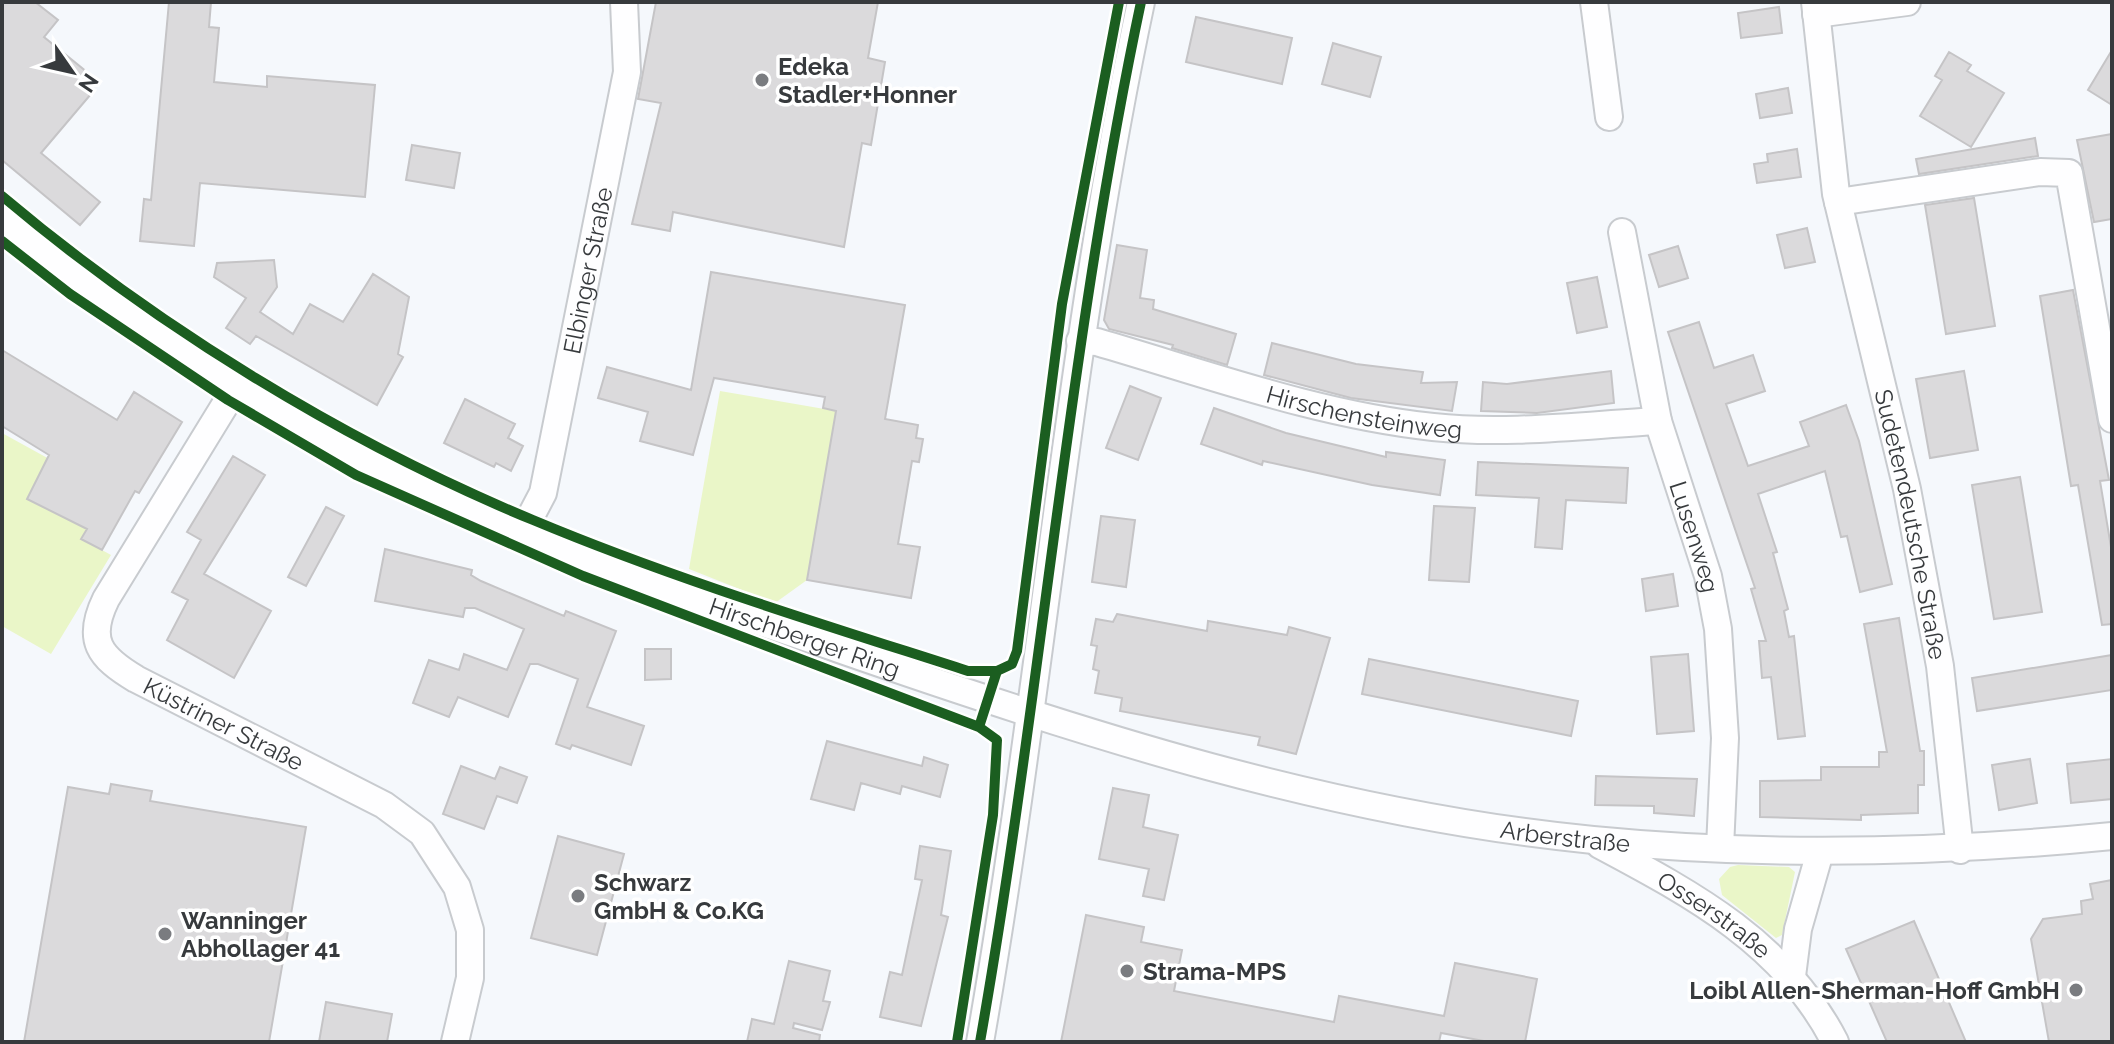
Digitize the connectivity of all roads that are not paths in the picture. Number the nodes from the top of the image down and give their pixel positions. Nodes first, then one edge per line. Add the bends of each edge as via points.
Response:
1 (624, 2) edge
2 (1141, 2) edge
3 (1594, 2) edge
4 (1907, 2) edge
5 (1816, 8) edge
6 (1609, 117) dead end
7 (1838, 202) junction
8 (2, 217) edge
9 (1622, 232) dead end
10 (1080, 341) junction
11 (236, 387) junction
12 (2112, 419) edge
13 (1658, 421) junction
14 (522, 533) junction
15 (1032, 715) junction
16 (2112, 836) edge
17 (1589, 840) junction
18 (1720, 848) junction
19 (1960, 850) junction
20 (1820, 852) junction
21 (1792, 976) junction
22 (455, 1042) edge
23 (980, 1042) edge
24 (1835, 1042) edge

1 - 14 street, Elbinger Straße via 627,72 543,493
2 - 10 street via 1098,216
3 - 6 street
4 - 5 street
5 - 7 street, Sudetendeutsche Straße
7 - 12 street via 2040,172 2069,173
7 - 19 street, Sudetendeutsche Straße via 1910,504 1940,666
8 - 11 street, Hirschberger Ring via 154,333
9 - 13 street, Lusenweg
10 - 13 street, Hirschensteinweg via 1331,409 1431,427 1472,430
10 - 15 street
11 - 14 street, Hirschberger Ring via 423,489
11 - 22 street, Küstriner Straße via 106,599 95,638 104,655 136,679 384,805 422,833 457,887 470,930 470,978
13 - 18 street, Lusenweg via 1708,576 1718,629 1725,738
14 - 15 street, Hirschberger Ring via 686,596
15 - 17 street, Arberstraße via 1307,792
15 - 23 street
16 - 19 street, Arberstraße
17 - 18 street, Arberstraße
17 - 21 street, Osserstraße via 1689,893 1738,926
18 - 20 street, Arberstraße
19 - 20 street, Arberstraße
20 - 21 street, Osserstraße via 1798,929
21 - 24 street, Osserstraße

